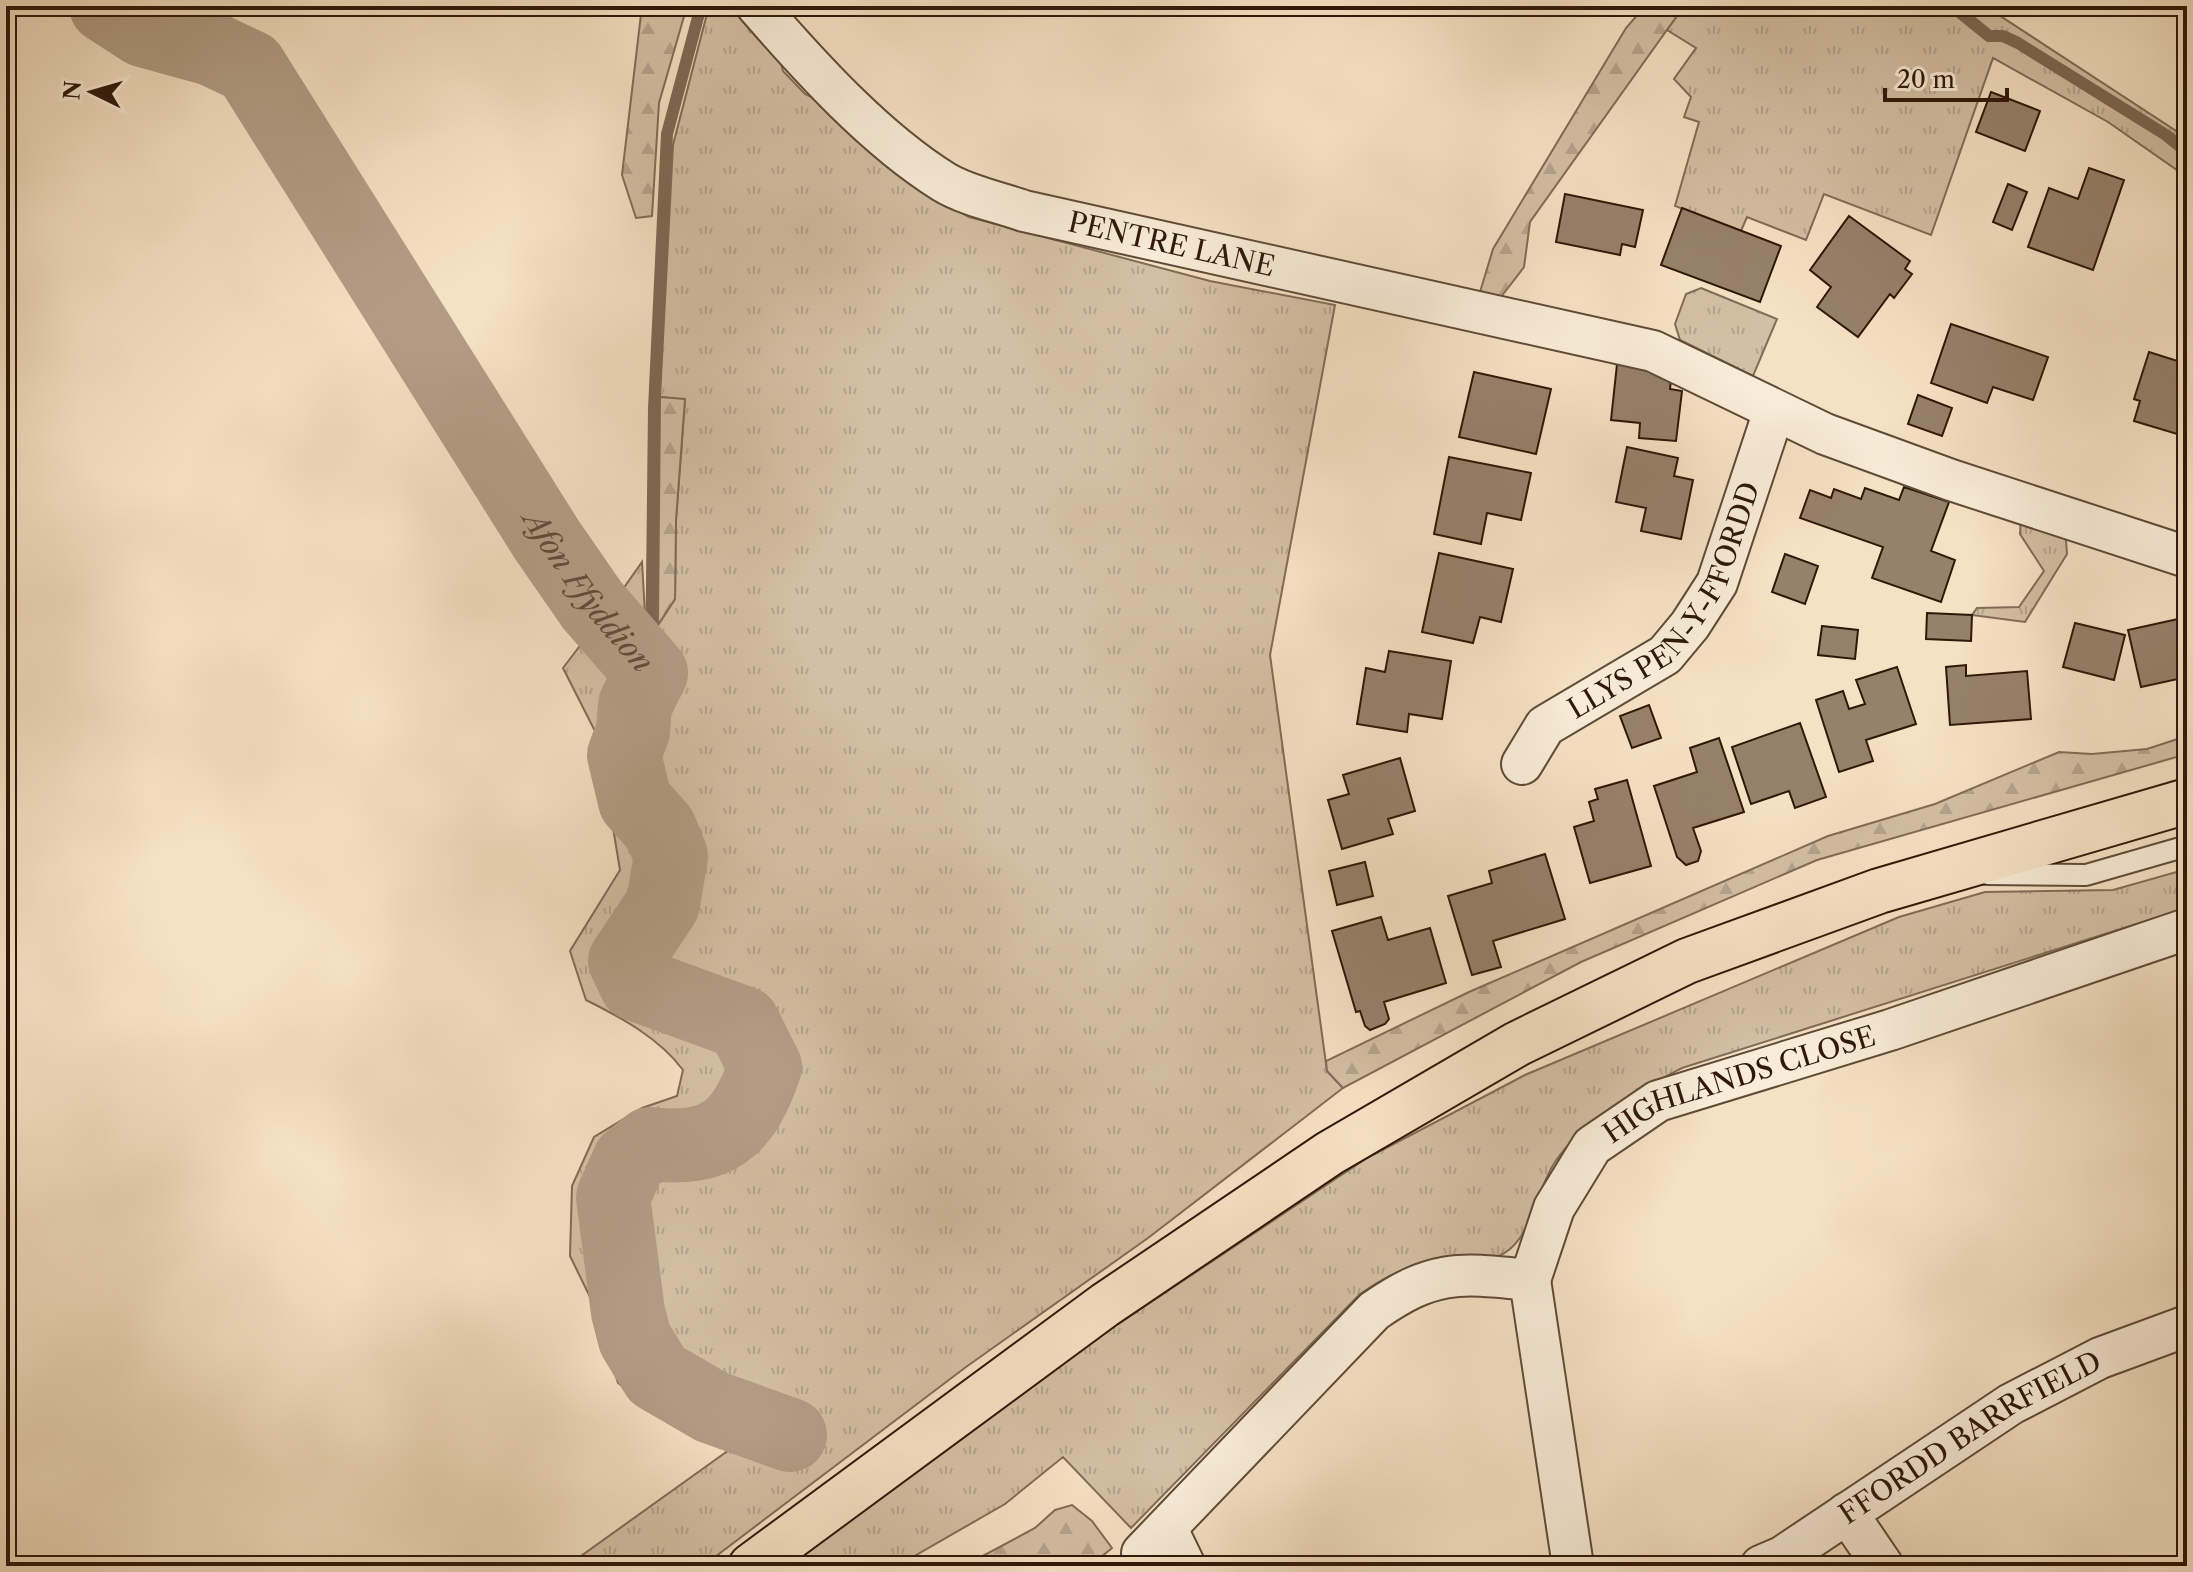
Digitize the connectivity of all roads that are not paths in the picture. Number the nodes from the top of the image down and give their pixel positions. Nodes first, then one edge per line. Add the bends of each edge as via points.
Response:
1 (757, 6) edge
2 (1774, 411) junction
3 (2187, 557) edge
4 (1522, 764) dead end
5 (2187, 801) edge
6 (2187, 846) edge
7 (1939, 874) junction
8 (2187, 929) edge
9 (1530, 1280) junction
10 (2187, 1326) edge
11 (1847, 1513) junction
12 (751, 1566) edge
13 (1185, 1566) edge
14 (1573, 1566) edge
15 (1761, 1566) edge
16 (1883, 1566) edge

1 - 2 street, PENTRE LANE via 797,52 903,153 946,184 1024,211 1653,351
2 - 3 street, PENTRE LANE via 1951,480
2 - 4 street, LLYS PEN-Y-FFORDD via 1717,583 1690,625 1665,655 1545,726
5 - 7 main road
6 - 7 lane via 2086,875
7 - 12 main road via 1687,961 1517,1044 1330,1153 1105,1305
8 - 9 street, HIGHLANDS CLOSE via 1890,1030 1658,1101 1592,1146 1554,1208
9 - 13 street via 1438,1276 1407,1288 1374,1311 1154,1541
9 - 14 street
10 - 11 street, FFORDD BARRFIELD via 2100,1358 2011,1404
11 - 15 street, FFORDD BARRFIELD
11 - 16 street

